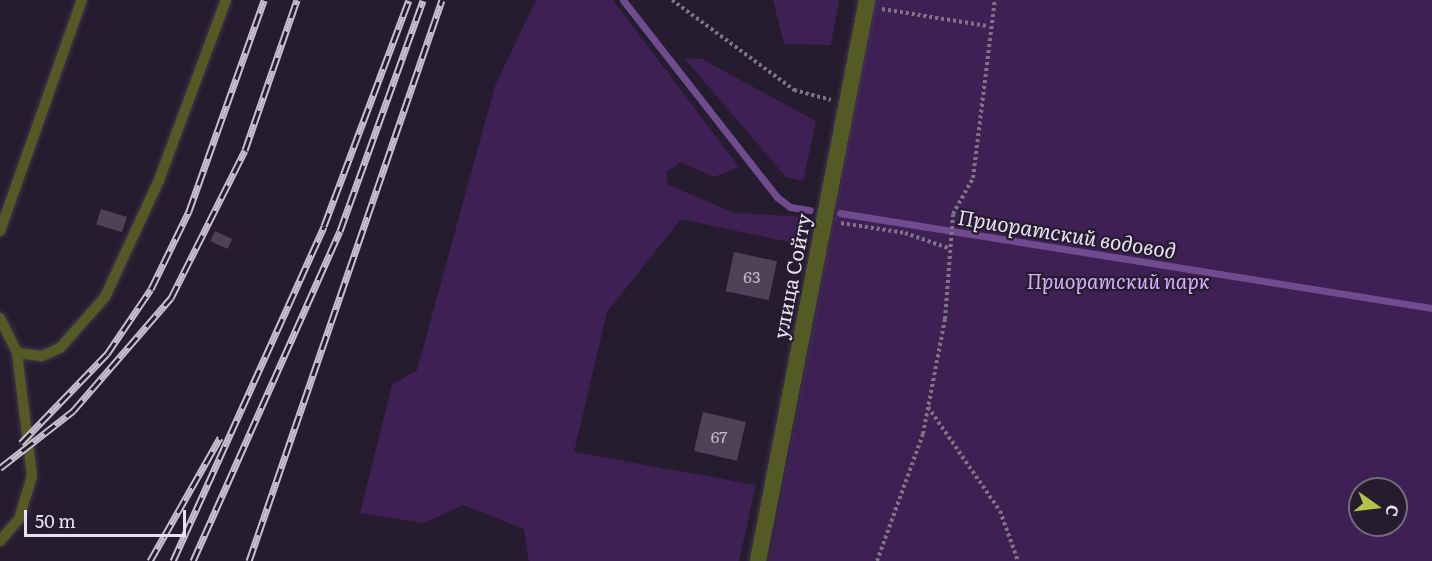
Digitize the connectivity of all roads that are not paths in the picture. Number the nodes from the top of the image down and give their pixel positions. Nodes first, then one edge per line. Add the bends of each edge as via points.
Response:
1 (82, 0) edge
2 (226, 0) edge
3 (867, 3) edge
4 (0, 231) edge
5 (0, 318) edge
6 (17, 353) junction
7 (0, 541) edge
8 (758, 561) edge

1 - 4 lane
2 - 6 lane via 159,180 105,297 60,348 42,356
3 - 8 street, улица Сойту
5 - 6 lane
6 - 7 lane via 32,476 19,519

